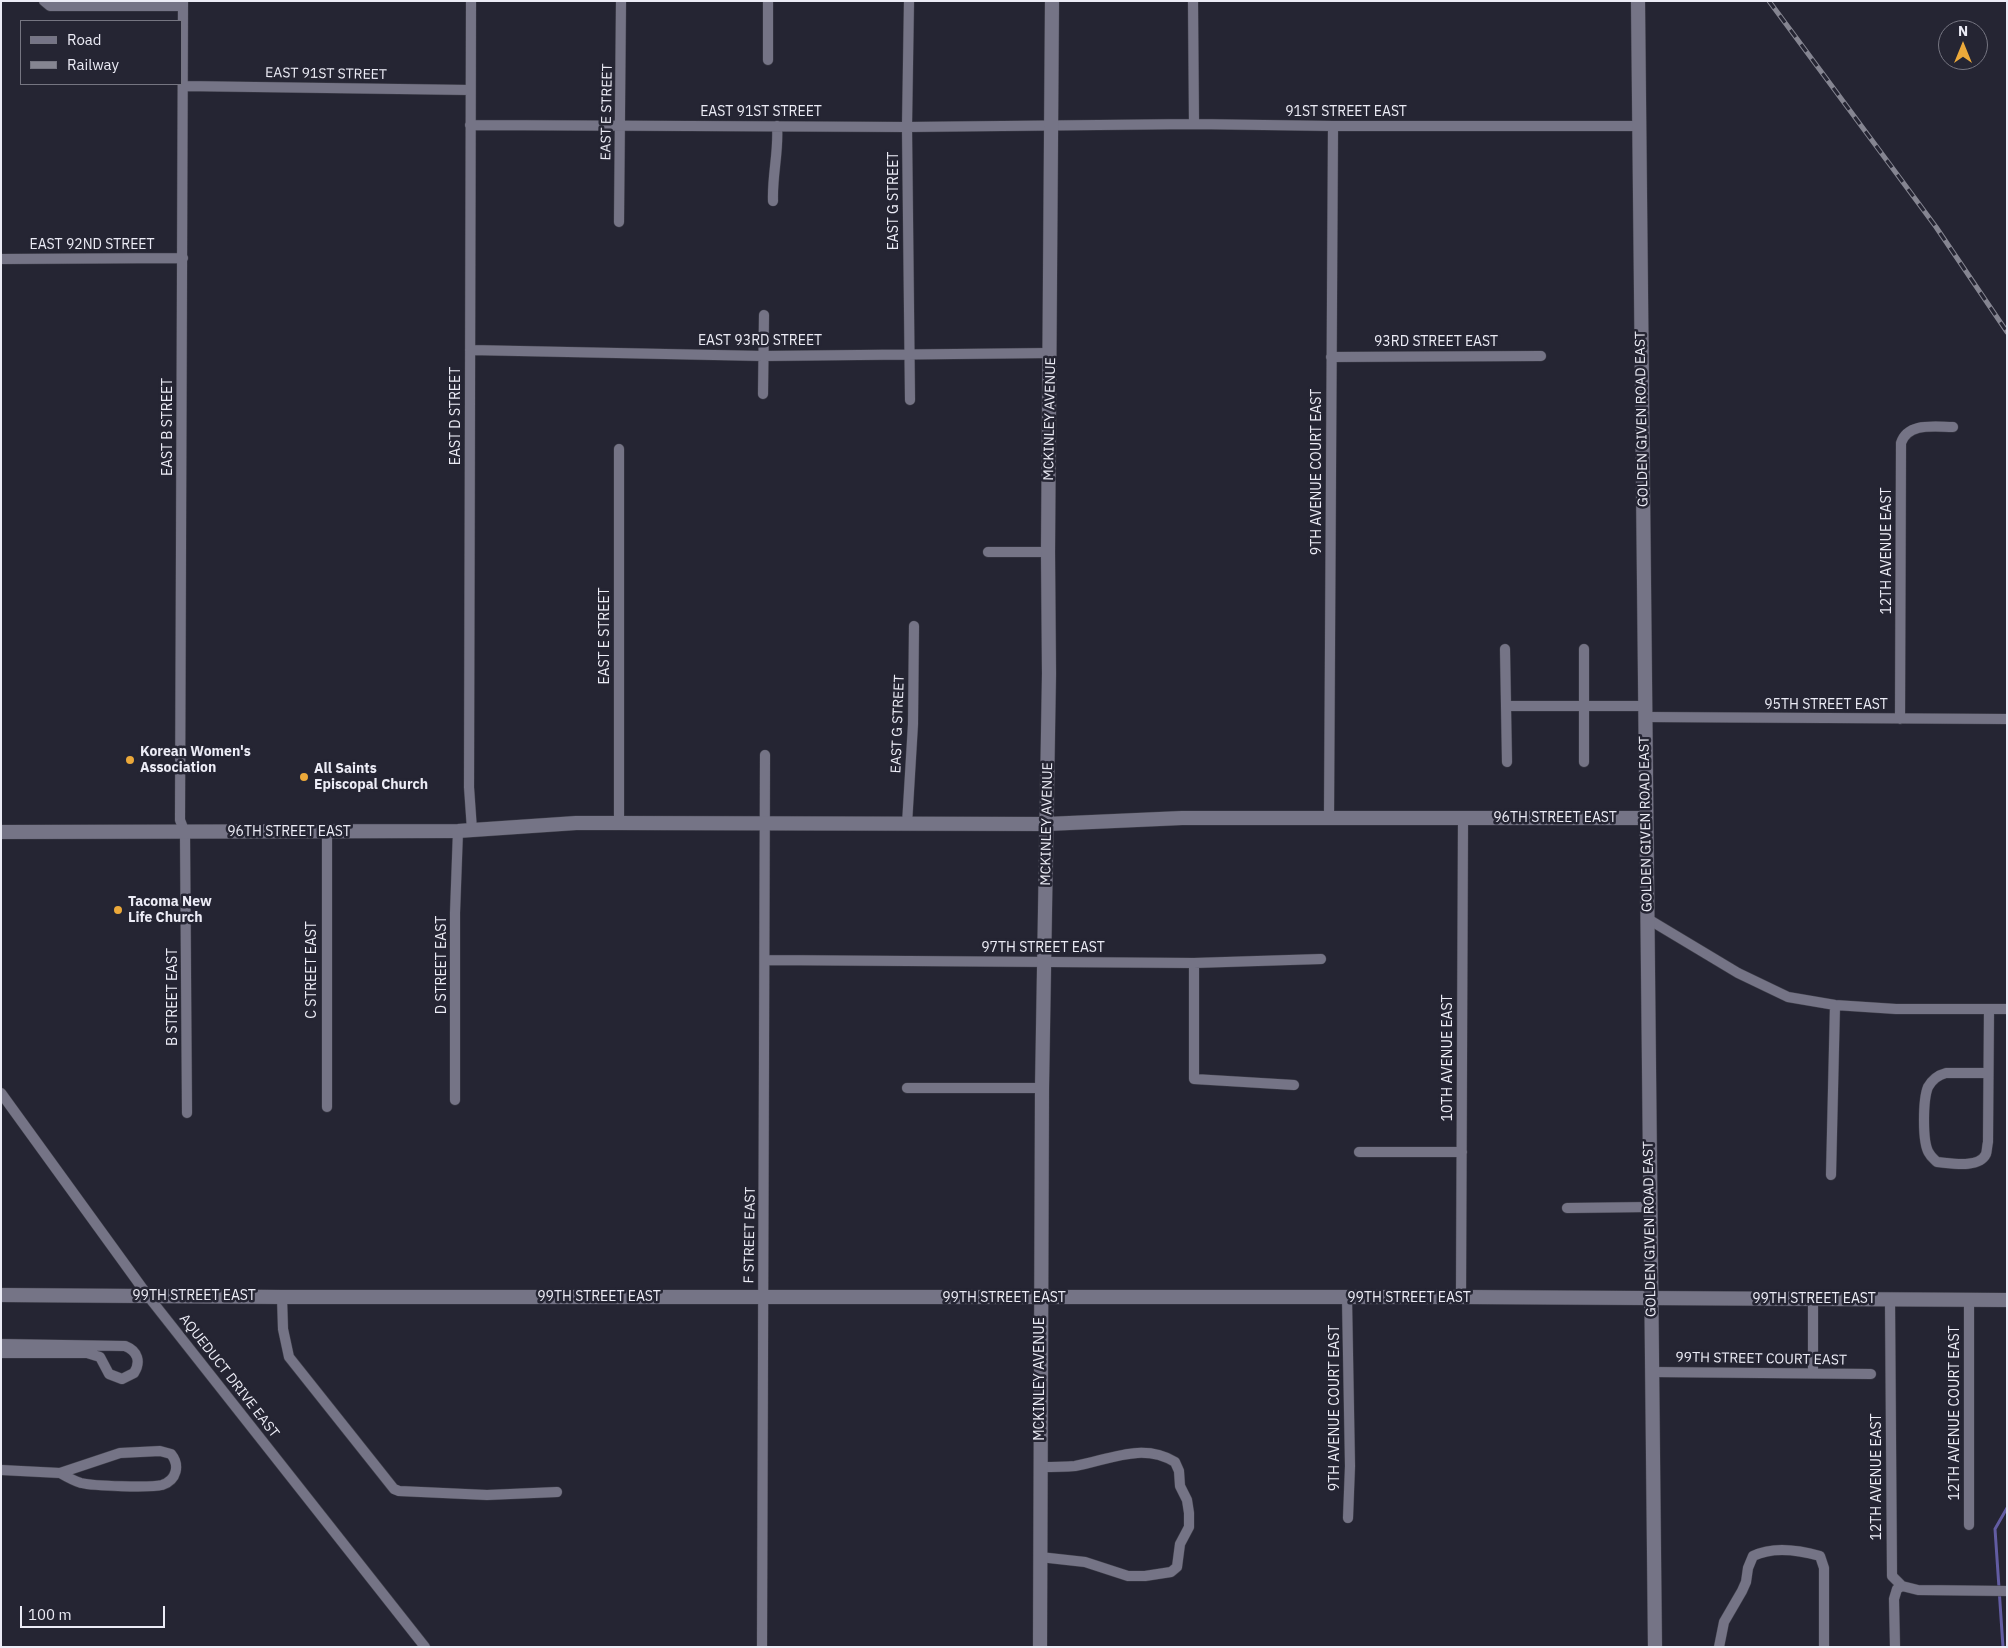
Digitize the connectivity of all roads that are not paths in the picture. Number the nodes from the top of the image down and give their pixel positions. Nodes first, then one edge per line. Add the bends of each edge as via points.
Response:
1 (471, 1) edge
2 (621, 1) edge
3 (768, 1) edge
4 (909, 1) edge
5 (1052, 1) edge
6 (1193, 1) edge
7 (1638, 1) edge
8 (44, 2) edge
9 (183, 4) edge
10 (768, 60) dead end
11 (183, 86) junction
12 (470, 90) junction
13 (621, 124) junction
14 (1194, 124) junction
15 (470, 125) junction
16 (1052, 125) junction
17 (777, 126) junction
18 (1333, 126) junction
19 (1639, 126) junction
20 (907, 127) junction
21 (773, 201) dead end
22 (619, 222) dead end
23 (183, 258) junction
24 (1, 259) edge
25 (764, 315) dead end
26 (470, 350) junction
27 (1051, 354) junction
28 (763, 356) junction
29 (908, 356) junction
30 (1331, 356) junction
31 (1541, 356) dead end
32 (763, 394) dead end
33 (910, 400) dead end
34 (1953, 427) dead end
35 (619, 449) dead end
36 (988, 552) dead end
37 (1048, 552) junction
38 (914, 626) dead end
39 (1506, 649) dead end
40 (1584, 650) dead end
41 (1506, 706) junction
42 (1584, 706) junction
43 (1644, 711) junction
44 (1900, 719) junction
45 (2007, 719) edge
46 (765, 755) dead end
47 (1507, 762) dead end
48 (1584, 762) dead end
49 (1329, 817) junction
50 (1463, 818) junction
51 (1646, 818) junction
52 (619, 823) junction
53 (766, 823) junction
54 (907, 824) junction
55 (1048, 824) junction
56 (472, 830) junction
57 (458, 831) junction
58 (1, 832) edge
59 (185, 832) junction
60 (327, 832) junction
61 (186, 852) joint
62 (1648, 919) junction
63 (1321, 959) dead end
64 (765, 960) junction
65 (1044, 961) junction
66 (1194, 963) junction
67 (1835, 1006) junction
68 (1988, 1009) junction
69 (2007, 1009) edge
70 (1988, 1073) junction
71 (1294, 1085) dead end
72 (907, 1088) dead end
73 (1042, 1088) junction
74 (1, 1093) edge
75 (455, 1100) dead end
76 (327, 1107) dead end
77 (187, 1113) dead end
78 (1359, 1152) dead end
79 (1462, 1152) junction
80 (1831, 1175) dead end
81 (1650, 1207) junction
82 (1567, 1208) dead end
83 (1, 1295) edge
84 (148, 1296) junction
85 (282, 1297) junction
86 (763, 1297) junction
87 (1461, 1297) junction
88 (1040, 1298) junction
89 (1347, 1298) junction
90 (1651, 1299) junction
91 (1813, 1299) junction
92 (1890, 1300) junction
93 (1969, 1300) junction
94 (2007, 1300) edge
95 (1, 1344) edge
96 (1, 1353) edge
97 (1652, 1372) junction
98 (1813, 1373) junction
99 (1871, 1374) dead end
100 (1040, 1466) junction
101 (1, 1470) edge
102 (60, 1473) junction
103 (557, 1492) dead end
104 (1348, 1518) dead end
105 (1969, 1525) dead end
106 (1040, 1557) junction
107 (1902, 1586) junction
108 (2007, 1591) edge
109 (425, 1647) edge
110 (762, 1647) edge
111 (1040, 1647) edge
112 (1655, 1647) edge
113 (1719, 1647) edge
114 (1824, 1647) edge
115 (1895, 1647) edge

1 - 12 street, EAST D STREET
2 - 13 street, EAST E STREET
3 - 10 street
4 - 20 street, EAST G STREET
5 - 16 street, MCKINLEY AVENUE
6 - 14 street
7 - 19 street, GOLDEN GIVEN ROAD EAST
8 - 9 street via 50,6
9 - 11 street, EAST B STREET
11 - 12 street, EAST 91ST STREET
11 - 23 street, EAST B STREET
12 - 15 street, EAST D STREET
13 - 15 street, EAST 91ST STREET
13 - 17 street, EAST 91ST STREET
13 - 22 street, EAST E STREET
14 - 16 street, 91ST STREET EAST
14 - 18 street, 91ST STREET EAST
15 - 26 street, EAST D STREET
16 - 20 street, EAST 91ST STREET
16 - 27 street, MCKINLEY AVENUE
17 - 20 street, EAST 91ST STREET
17 - 21 street
18 - 19 street, 91ST STREET EAST
18 - 30 street, 9TH AVENUE COURT EAST
19 - 43 street, GOLDEN GIVEN ROAD EAST
20 - 29 street, EAST G STREET
23 - 24 street, EAST 92ND STREET
23 - 59 street, EAST B STREET via 180,820
25 - 28 street
26 - 28 street, EAST 93RD STREET
26 - 56 street, EAST D STREET via 469,788
27 - 29 street, EAST 93RD STREET
27 - 37 street, MCKINLEY AVENUE
28 - 29 street, EAST 93RD STREET
28 - 32 street
29 - 33 street, EAST G STREET
30 - 31 street, 93RD STREET EAST
30 - 49 street, 9TH AVENUE COURT EAST
34 - 44 street, 12TH AVENUE EAST via 1916,428 1906,433 1901,443
35 - 52 street, EAST E STREET
36 - 37 street
37 - 55 street, MCKINLEY AVENUE
38 - 54 street, EAST G STREET via 913,731
39 - 41 street
40 - 42 street
41 - 42 street, 95TH STREET EAST
41 - 47 street
42 - 43 street, 95TH STREET EAST
42 - 48 street
43 - 44 street, 95TH STREET EAST
43 - 51 street, GOLDEN GIVEN ROAD EAST
44 - 45 street, 95TH STREET EAST
46 - 53 street, F STREET EAST
49 - 50 street, 96TH STREET EAST
49 - 55 street, 96TH STREET EAST via 1182,818
50 - 51 street, 96TH STREET EAST
50 - 79 street, 10TH AVENUE EAST
51 - 62 street, GOLDEN GIVEN ROAD EAST
52 - 53 street, 96TH STREET EAST
52 - 56 street, 96TH STREET EAST
53 - 54 street, 96TH STREET EAST
53 - 64 street, F STREET EAST
54 - 55 street, 96TH STREET EAST
55 - 65 street, MCKINLEY AVENUE
56 - 57 street, 96TH STREET EAST
57 - 60 street, 96TH STREET EAST
57 - 75 street, D STREET EAST
58 - 59 street, 96TH STREET EAST
59 - 60 street, 96TH STREET EAST
59 - 61 street, EAST B STREET
60 - 76 street, C STREET EAST
61 - 77 street, B STREET EAST
62 - 67 street via 1760,985 1788,997
62 - 81 street, GOLDEN GIVEN ROAD EAST
63 - 66 street, 97TH STREET EAST
64 - 65 street, 97TH STREET EAST
64 - 86 street, F STREET EAST
65 - 66 street, 97TH STREET EAST
65 - 73 street, MCKINLEY AVENUE
66 - 71 street via 1194,1079
67 - 68 street
67 - 80 street
68 - 69 street
68 - 70 street
70 - 70 street via 1940,1075 1929,1086 1925,1095 1925,1142 1937,1162 1972,1163 1986,1154
72 - 73 street
73 - 88 street, MCKINLEY AVENUE
74 - 84 street, AQUEDUCT DRIVE EAST
78 - 79 street
79 - 87 street, 10TH AVENUE EAST
81 - 82 street
81 - 90 street, GOLDEN GIVEN ROAD EAST
83 - 84 street, 99TH STREET EAST
84 - 85 street, 99TH STREET EAST
84 - 109 street, AQUEDUCT DRIVE EAST
85 - 86 street, 99TH STREET EAST
85 - 103 street via 283,1329 289,1356 394,1489 487,1494
86 - 88 street, 99TH STREET EAST
86 - 110 street, F STREET EAST
87 - 89 street, 99TH STREET EAST
87 - 90 street, 99TH STREET EAST
88 - 89 street, 99TH STREET EAST
88 - 100 street, MCKINLEY AVENUE
89 - 104 street, 9TH AVENUE COURT EAST
90 - 91 street, 99TH STREET EAST
90 - 97 street, GOLDEN GIVEN ROAD EAST
91 - 92 street, 99TH STREET EAST
91 - 98 street
92 - 93 street, 99TH STREET EAST
92 - 107 street, 12TH AVENUE EAST via 1891,1571
93 - 94 street, 99TH STREET EAST
93 - 105 street, 12TH AVENUE COURT EAST
95 - 96 street via 125,1346 135,1353 138,1361 134,1373 122,1379 109,1374 100,1357 87,1353
97 - 98 street, 99TH STREET COURT EAST
97 - 112 street, GOLDEN GIVEN ROAD EAST
98 - 99 street, 99TH STREET COURT EAST
100 - 106 street, MCKINLEY AVENUE
100 - 106 street via 1075,1466 1125,1453 1158,1454 1175,1462 1189,1513 1189,1527 1180,1544 1177,1568 1171,1572 1128,1576 1086,1562
101 - 102 street
102 - 102 street via 129,1452 166,1452 176,1463 175,1475 158,1486 88,1484
106 - 111 street, MCKINLEY AVENUE
107 - 108 street via 1926,1590
107 - 115 street via 1897,1589 1894,1599
113 - 114 street via 1724,1622 1746,1582 1753,1556 1779,1550 1820,1556 1824,1568

